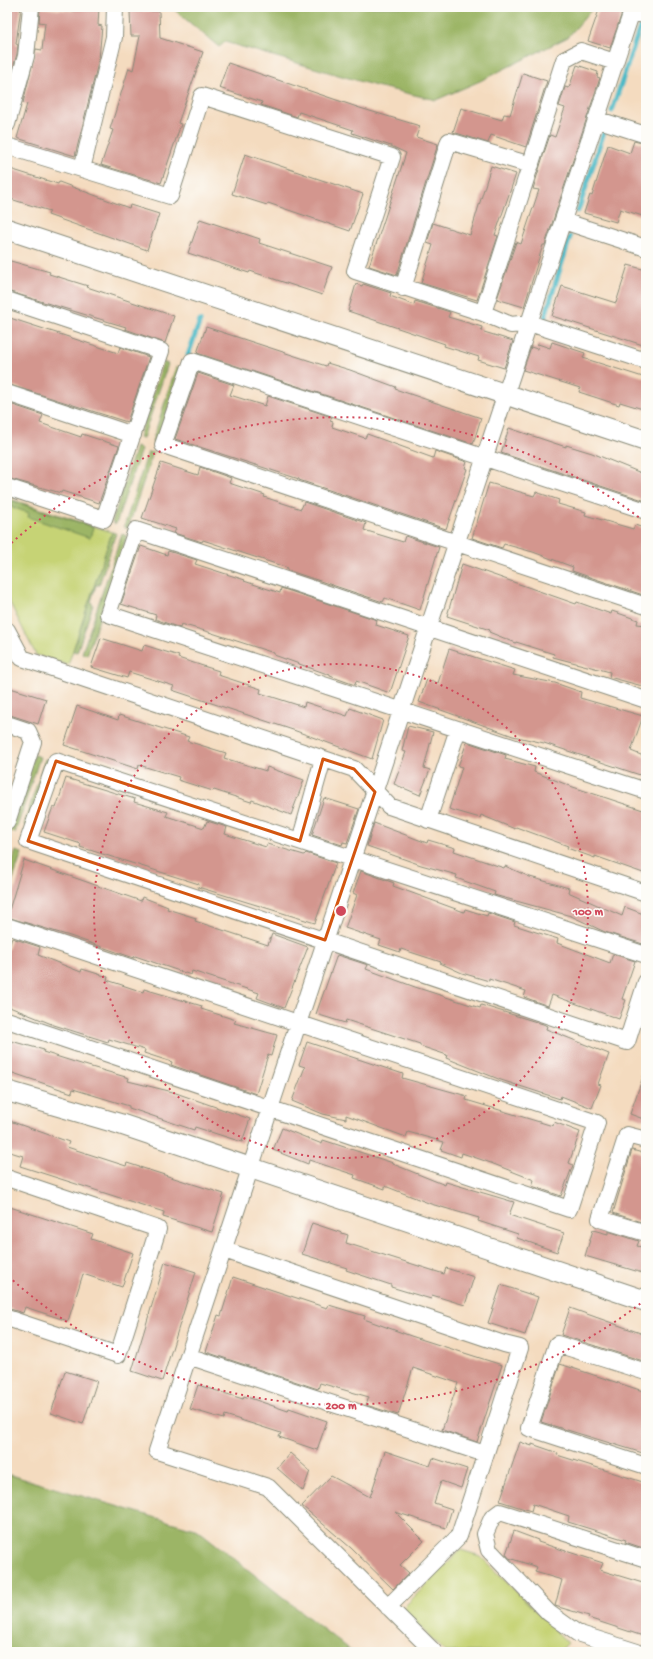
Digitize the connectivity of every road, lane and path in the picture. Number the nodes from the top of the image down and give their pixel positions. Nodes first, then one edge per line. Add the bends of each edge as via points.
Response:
1 (31, 7) edge
2 (115, 7) edge
3 (646, 16) edge
4 (616, 62) junction
5 (596, 119) junction
6 (7, 124) edge
7 (646, 135) edge
8 (7, 146) edge
9 (531, 165) junction
10 (82, 169) junction
11 (563, 221) junction
12 (7, 229) edge
13 (646, 248) edge
14 (403, 288) junction
15 (7, 300) edge
16 (483, 313) junction
17 (529, 323) junction
18 (646, 361) edge
19 (7, 393) edge
20 (506, 395) junction
21 (133, 435) junction
22 (646, 441) edge
23 (485, 458) junction
24 (7, 487) edge
25 (646, 511) edge
26 (457, 543) junction
27 (646, 606) edge
28 (429, 627) junction
29 (7, 630) edge
30 (646, 700) edge
31 (401, 711) junction
32 (7, 724) edge
33 (458, 729) junction
34 (323, 758) junction
35 (646, 791) edge
36 (374, 792) junction
37 (428, 820) junction
38 (7, 822) edge
39 (300, 841) junction
40 (353, 858) junction
41 (646, 893) edge
42 (7, 926) edge
43 (325, 940) junction
44 (646, 955) edge
45 (646, 982) edge
46 (7, 1020) edge
47 (298, 1023) junction
48 (7, 1092) edge
49 (270, 1109) junction
50 (646, 1140) edge
51 (250, 1168) junction
52 (7, 1178) edge
53 (646, 1233) edge
54 (224, 1250) junction
55 (646, 1301) edge
56 (7, 1318) edge
57 (188, 1356) junction
58 (646, 1372) edge
59 (485, 1454) junction
60 (646, 1466) edge
61 (646, 1559) edge
62 (388, 1607) junction
63 (434, 1652) edge
64 (637, 1652) edge

1 - 6 street via 26,56
2 - 10 street via 114,37
3 - 4 street via 632,11
4 - 5 street
4 - 9 street via 581,51 564,60
5 - 7 street
5 - 11 street
8 - 10 street
9 - 14 street via 449,141
9 - 16 street
10 - 14 street via 170,196 202,96 392,157 355,271
11 - 13 street
11 - 17 street
12 - 20 street
14 - 16 street
15 - 21 street via 161,351
16 - 17 street via 511,325
17 - 18 street
17 - 20 street
19 - 21 street
20 - 22 street
20 - 23 street
21 - 24 street via 104,519
23 - 25 street
23 - 26 street
23 - 26 street via 192,361 163,445
26 - 27 street
26 - 28 street
28 - 30 street
28 - 31 street
28 - 31 street via 136,530 108,614
29 - 34 street via 22,658
31 - 33 street
31 - 36 street
32 - 38 street via 28,731 33,742
33 - 35 street
33 - 37 street
34 - 36 street via 354,769
34 - 39 street
36 - 37 street via 389,806
36 - 40 street
37 - 41 street
39 - 40 street
39 - 43 street via 56,761 28,841
40 - 43 street
40 - 44 street
42 - 47 street
43 - 45 street via 627,1042
43 - 47 street
46 - 49 street
47 - 49 street
47 - 49 street via 597,1123 568,1209
48 - 51 street via 120,1124
49 - 51 street
50 - 53 street via 627,1135 600,1219
51 - 54 street
51 - 55 street
52 - 56 street via 158,1229 118,1355
54 - 57 street
54 - 59 street via 520,1348
57 - 59 street
57 - 62 street via 157,1451 268,1487
58 - 60 street via 557,1344 529,1428
59 - 62 street via 459,1536
61 - 64 street via 500,1512 492,1518 485,1534 489,1550 549,1613 577,1634
62 - 63 street

